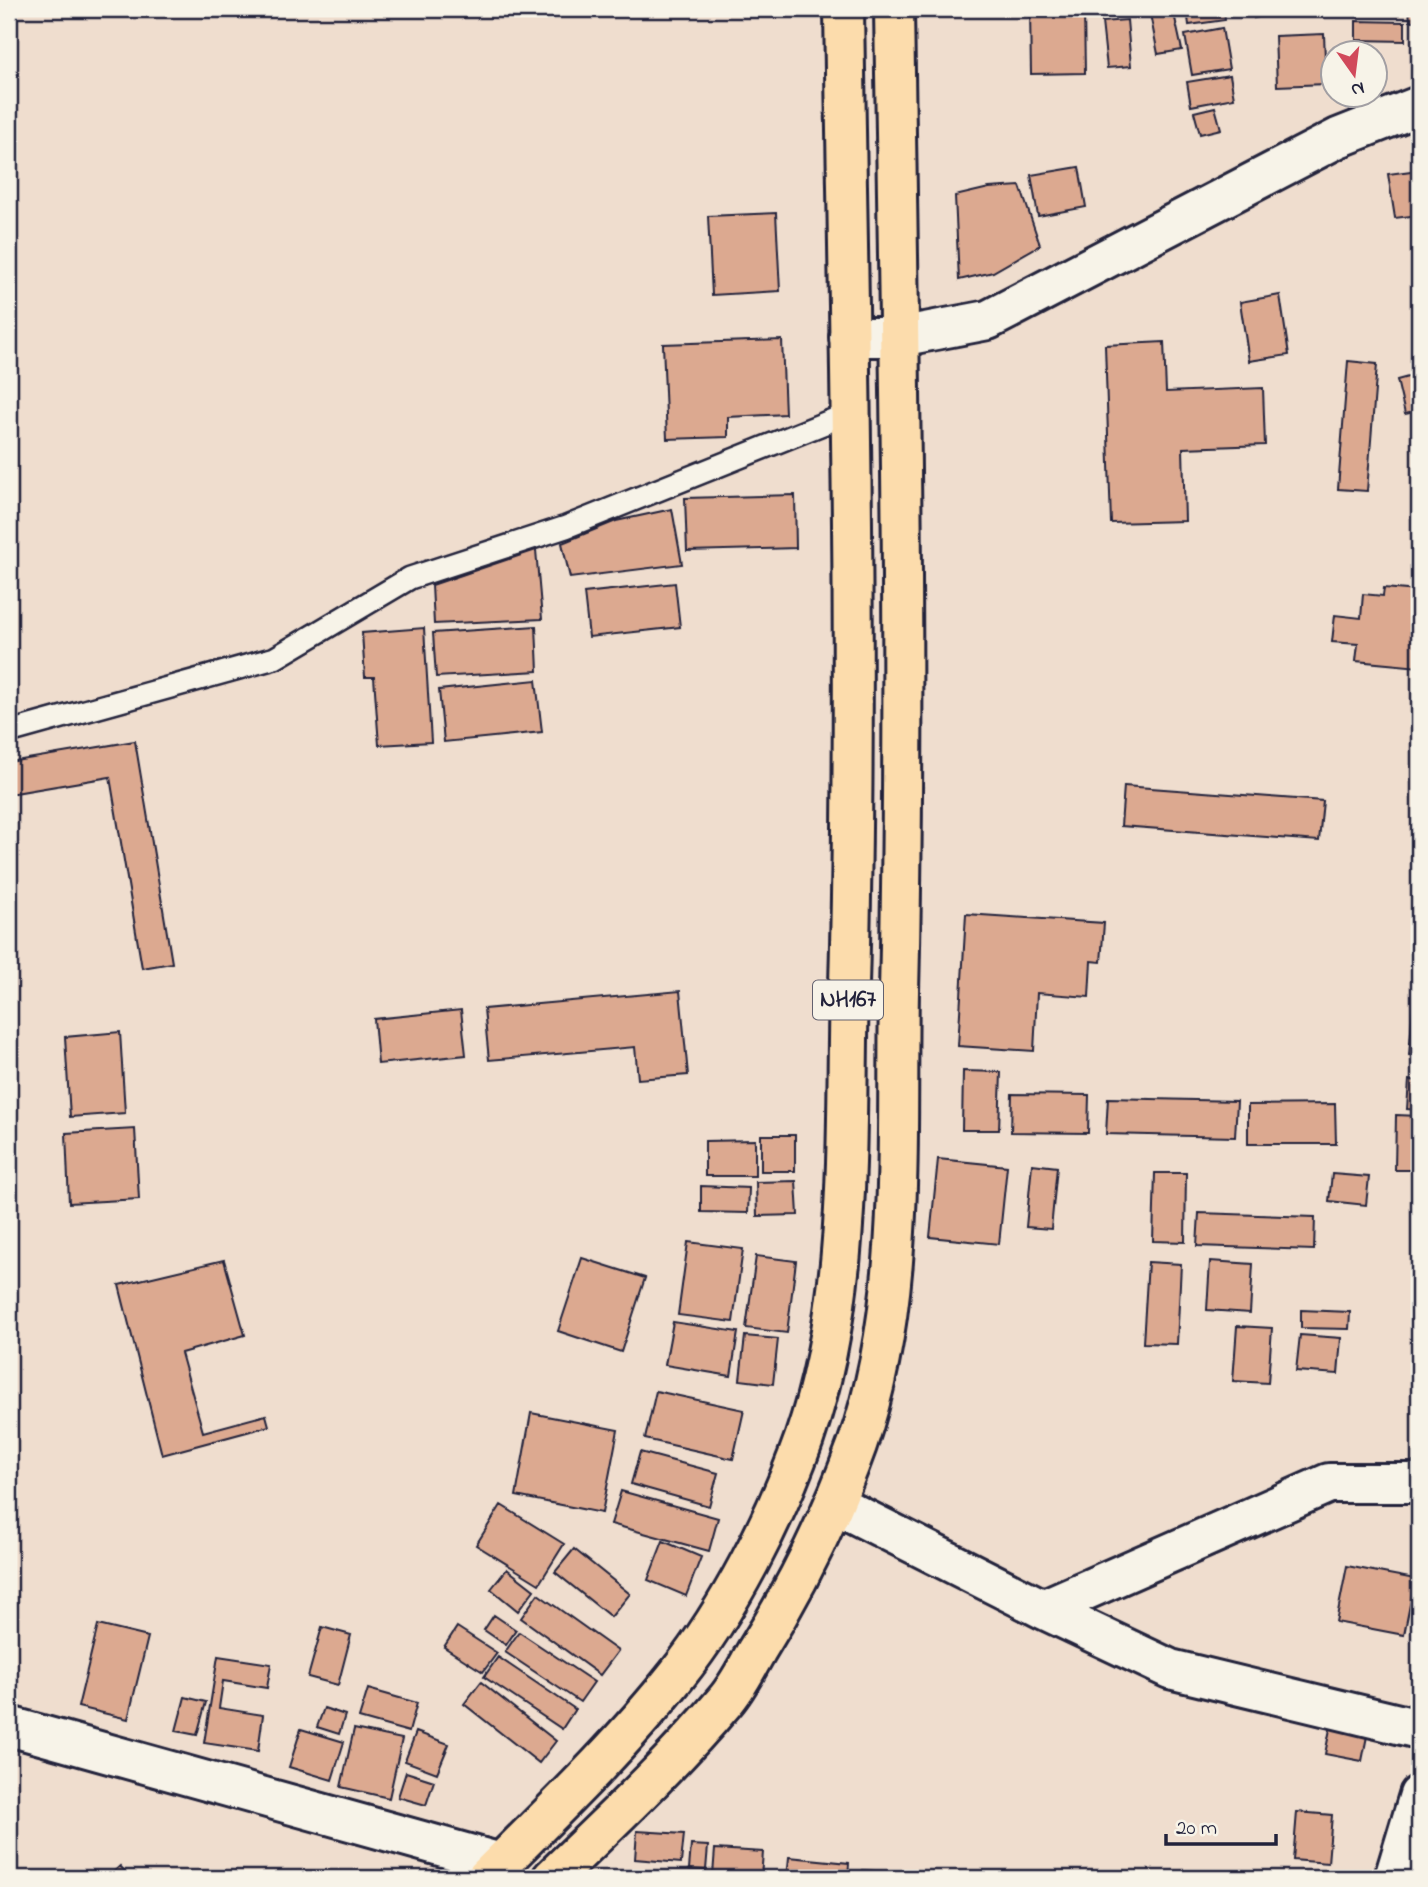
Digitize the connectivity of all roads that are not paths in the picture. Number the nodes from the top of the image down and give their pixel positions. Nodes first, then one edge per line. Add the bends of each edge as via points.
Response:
1 (844, 9) edge
2 (894, 9) edge
3 (1419, 106) edge
4 (849, 337) junction
5 (899, 337) junction
6 (850, 413) junction
7 (9, 732) edge
8 (1419, 1483) edge
9 (835, 1504) junction
10 (1043, 1609) junction
11 (9, 1726) edge
12 (1419, 1729) edge
13 (1419, 1796) edge
14 (493, 1871) edge
15 (552, 1878) edge
16 (1394, 1878) edge

1 - 4 highway, NH167
2 - 5 highway, NH167
3 - 5 street via 1338,138 988,320
4 - 5 street
4 - 6 highway, NH167
5 - 9 highway, NH167 via 902,853 894,1215 888,1304 876,1376
6 - 7 lane via 566,527 410,578 275,658
6 - 14 highway, NH167 via 852,881 843,1216 826,1364 803,1441 770,1519 727,1601 680,1672 626,1735
8 - 10 street via 1329,1483
9 - 10 street
9 - 15 highway, NH167 via 785,1607 729,1696
10 - 12 street via 1170,1669
11 - 14 street
13 - 16 street

